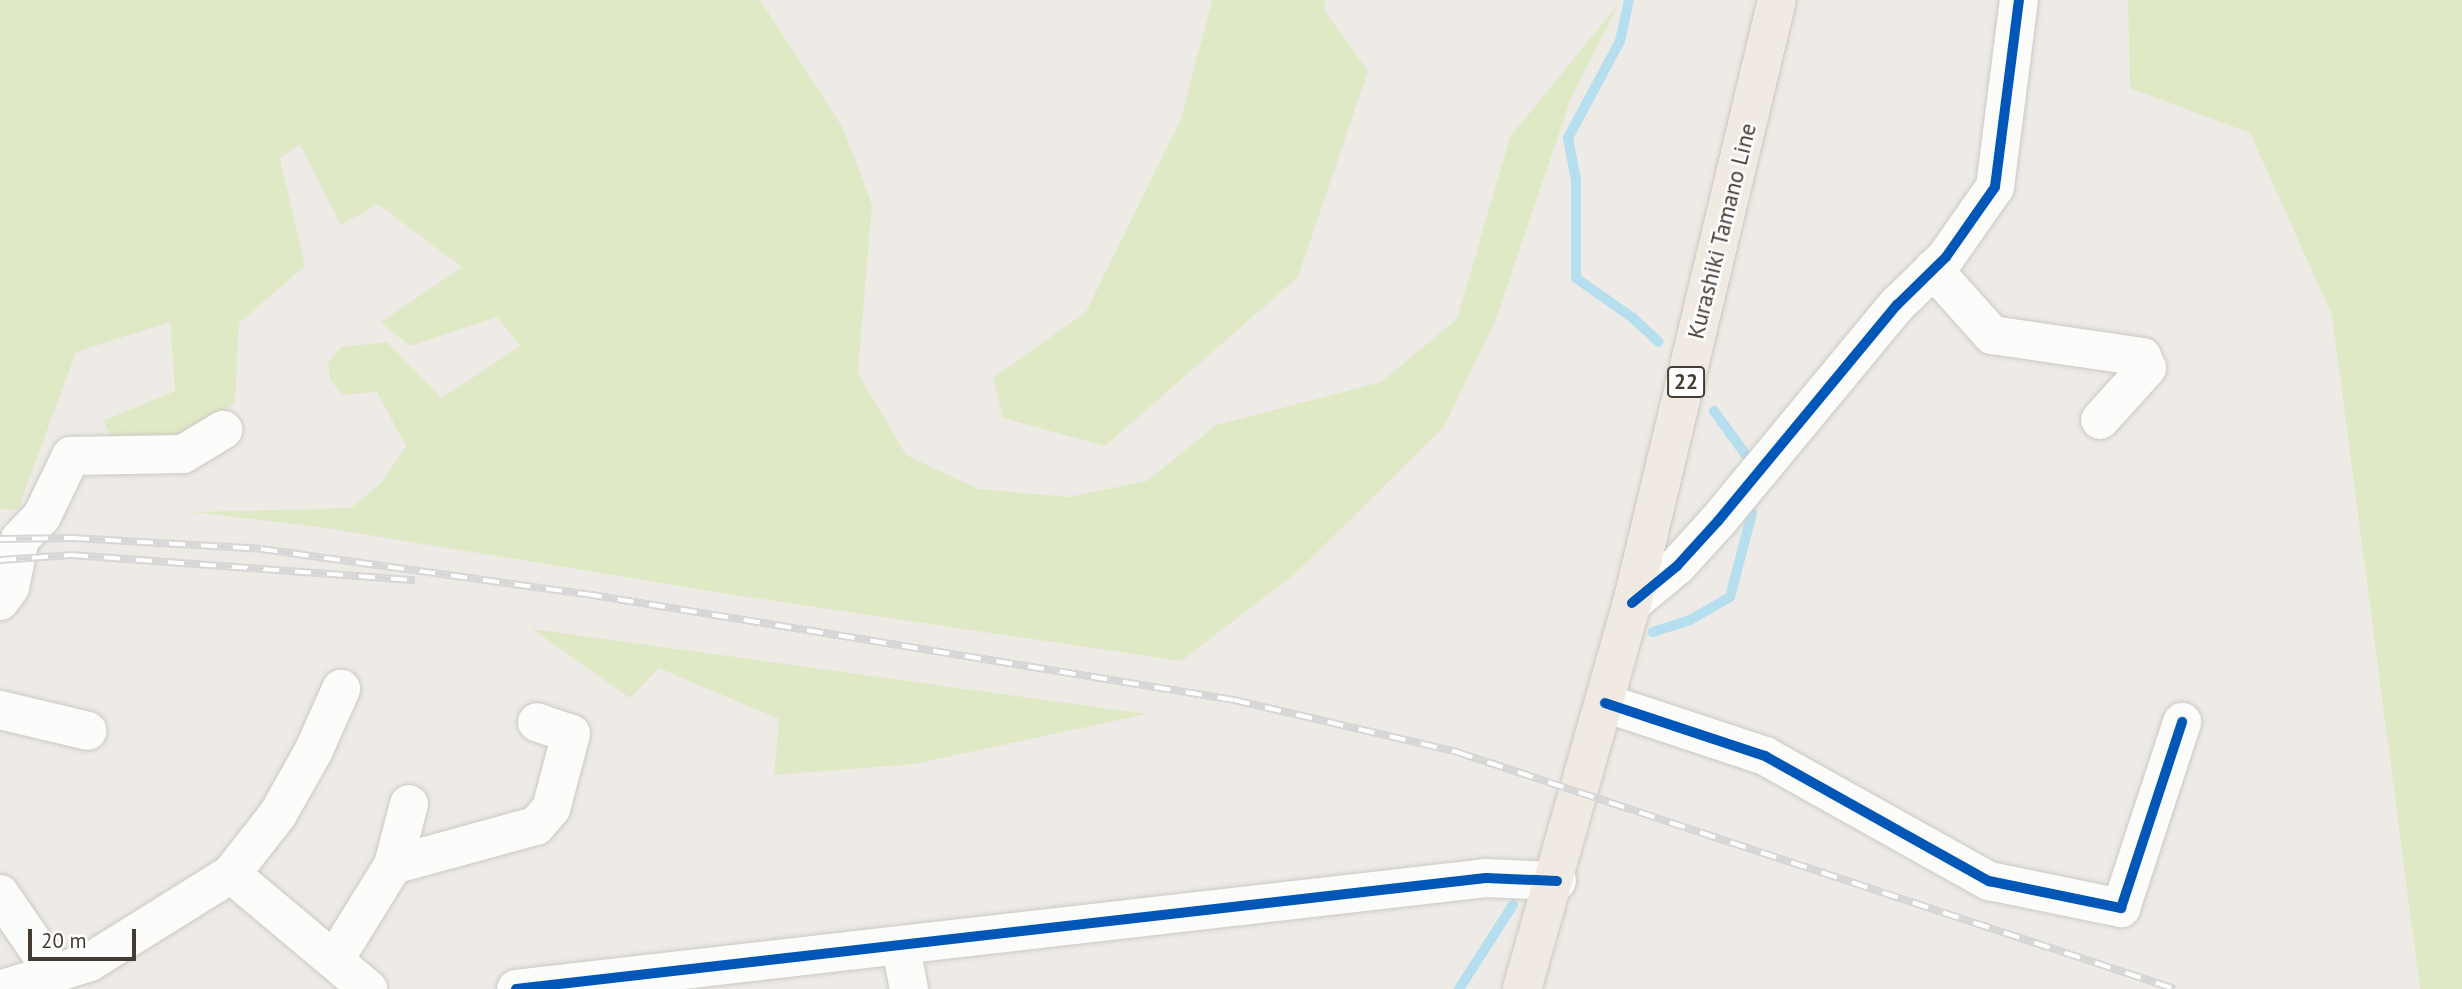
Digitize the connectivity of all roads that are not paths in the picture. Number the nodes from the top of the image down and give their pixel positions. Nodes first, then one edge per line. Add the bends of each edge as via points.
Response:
1 (1777, 0) edge
2 (2019, 0) edge
3 (1934, 269) junction
4 (2099, 420) dead end
5 (223, 430) dead end
6 (0, 601) edge
7 (1632, 603) junction
8 (341, 689) dead end
9 (1605, 703) junction
10 (0, 710) edge
11 (537, 722) dead end
12 (2182, 722) dead end
13 (88, 731) dead end
14 (409, 804) dead end
15 (393, 865) junction
16 (231, 874) junction
17 (1556, 881) junction
18 (0, 894) edge
19 (901, 948) junction
20 (335, 959) junction
21 (54, 973) junction
22 (3, 989) edge
23 (368, 989) edge
24 (516, 989) edge
25 (909, 989) edge
26 (1522, 989) edge

1 - 7 main road, Kurashiki Tamano Line / 22
2 - 3 street via 1995,187
3 - 4 street via 1992,335 2142,357 2147,368
3 - 7 street via 1897,305 1718,521 1677,566
5 - 6 street via 183,454 71,456 42,516 20,539 10,587
7 - 9 main road, Kurashiki Tamano Line / 22
8 - 16 street via 278,814
9 - 12 street via 1765,756 1989,881 2121,908
9 - 17 main road, Kurashiki Tamano Line / 22
10 - 13 street
11 - 15 street via 570,734 551,809 536,825
14 - 15 street
15 - 20 street
16 - 20 street
16 - 21 street via 90,962
17 - 19 street via 1486,878
17 - 26 main road, Kurashiki Tamano Line / 22
18 - 21 street
19 - 24 street
19 - 25 street
20 - 23 street
21 - 22 street

